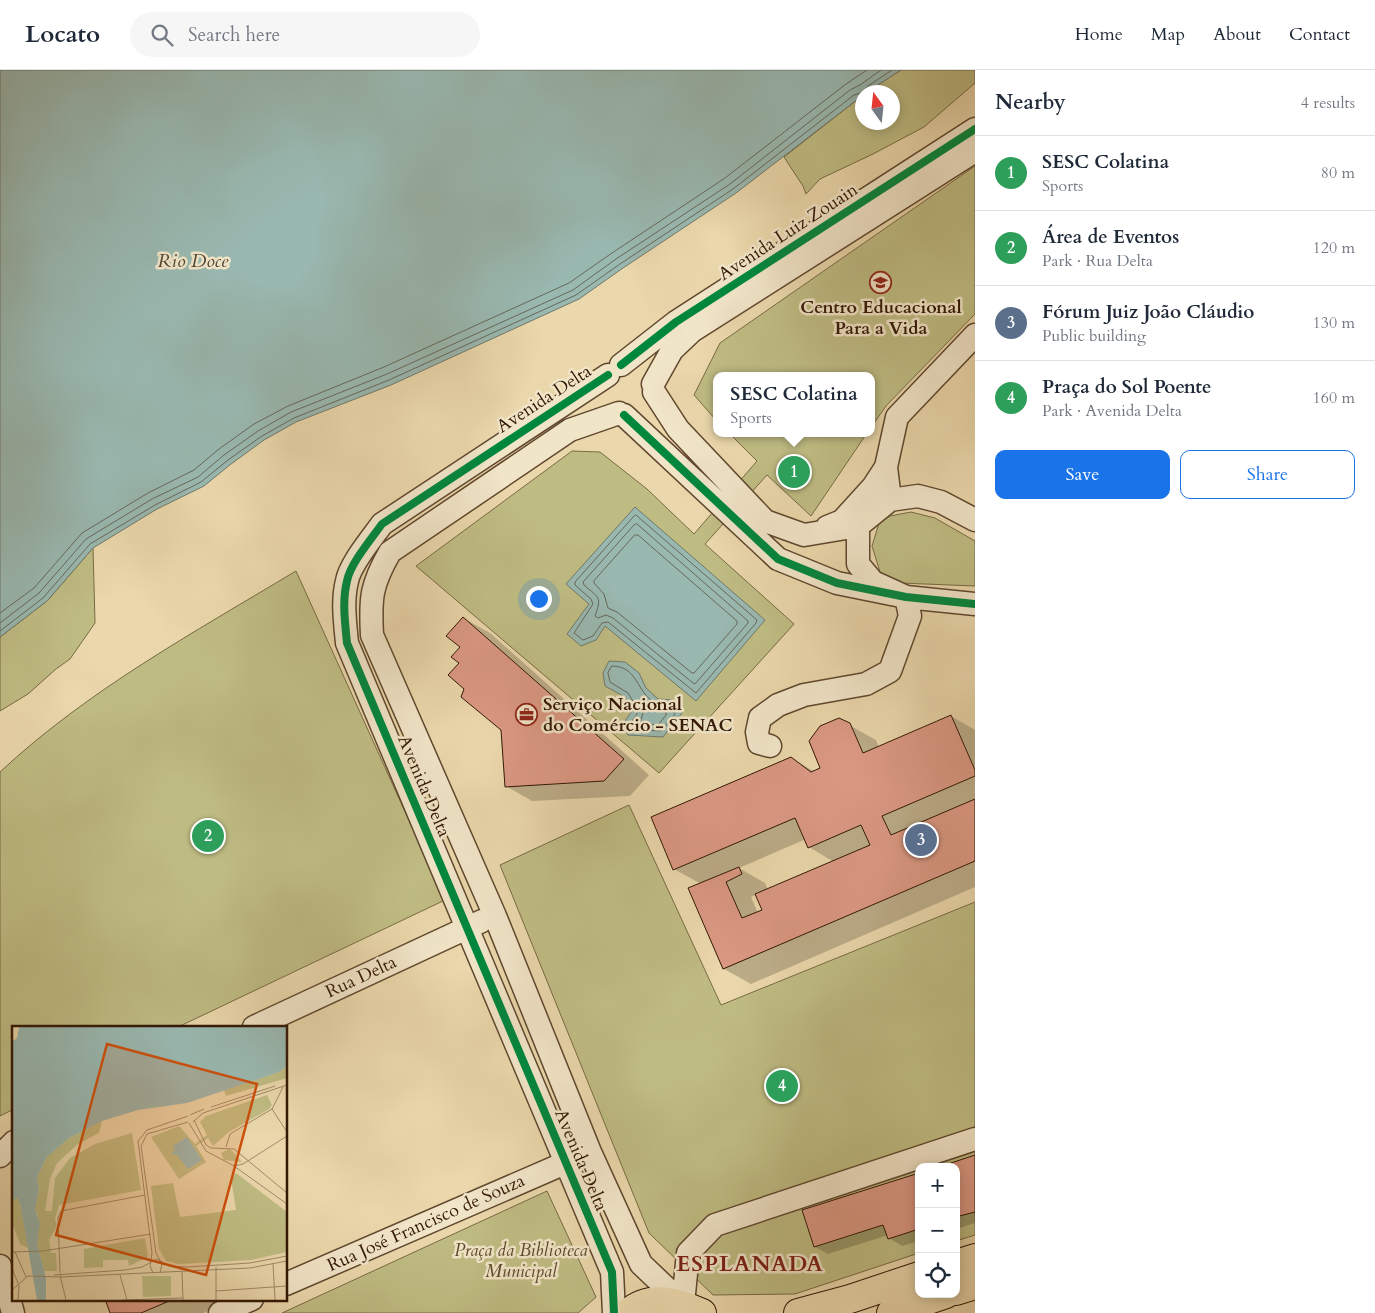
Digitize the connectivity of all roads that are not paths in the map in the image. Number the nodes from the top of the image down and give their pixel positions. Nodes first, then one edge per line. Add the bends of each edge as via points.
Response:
1 (975, 129) edge
2 (975, 151) edge
3 (975, 335) edge
4 (614, 370) junction
5 (654, 388) junction
6 (622, 414) junction
7 (886, 467) junction
8 (890, 500) junction
9 (975, 520) edge
10 (858, 526) junction
11 (804, 535) junction
12 (906, 597) junction
13 (974, 603) edge
14 (770, 746) dead end
15 (495, 916) junction
16 (468, 927) junction
17 (256, 1026) edge
18 (975, 1139) edge
19 (12, 1144) edge
20 (590, 1152) junction
21 (0, 1156) edge
22 (565, 1162) junction
23 (975, 1258) edge
24 (960, 1263) edge
25 (0, 1266) edge
26 (915, 1277) edge
27 (288, 1283) edge
28 (975, 1285) edge
29 (960, 1290) edge
30 (934, 1298) edge
31 (250, 1300) edge
32 (690, 1310) edge
33 (13, 1313) edge
34 (220, 1313) edge
35 (614, 1313) edge
36 (628, 1313) edge
37 (798, 1313) edge
38 (890, 1313) edge

1 - 4 street, Avenida Luiz Zouain via 676,322
2 - 5 street, Avenida Luiz Zouain via 692,331 672,350
3 - 7 street via 897,417
4 - 5 street via 629,364 637,365 650,376
4 - 6 street via 603,383 603,397 607,404
4 - 16 street, Avenida Delta via 382,524 347,579 344,612 347,643
5 - 6 street via 651,402 644,410
5 - 11 street via 678,429 765,521
6 - 12 street via 778,559 837,583
6 - 15 street, Avenida Delta via 570,430 390,552 372,590 372,635
7 - 8 street
7 - 11 street via 873,487 842,521
8 - 9 street via 918,496 941,502
8 - 10 street
10 - 11 street
10 - 12 street via 858,564 873,582
12 - 13 street
12 - 14 street via 910,616 890,671 866,684 804,695 778,705 760,718 757,732 759,743
15 - 16 street, Rua Delta
15 - 20 street, Avenida Delta
16 - 17 street, Rua Delta
16 - 22 street, Avenida Delta
18 - 32 street via 716,1225 688,1253
19 - 21 street
20 - 22 street, Rua José Francisco de Souza
20 - 32 street, Avenida Delta via 641,1264
22 - 27 street, Rua José Francisco de Souza
22 - 35 street, Avenida Delta via 612,1272
23 - 24 main road
25 - 33 street
26 - 37 main road
28 - 29 main road
30 - 38 main road
31 - 34 street
32 - 36 main road via 653,1300

